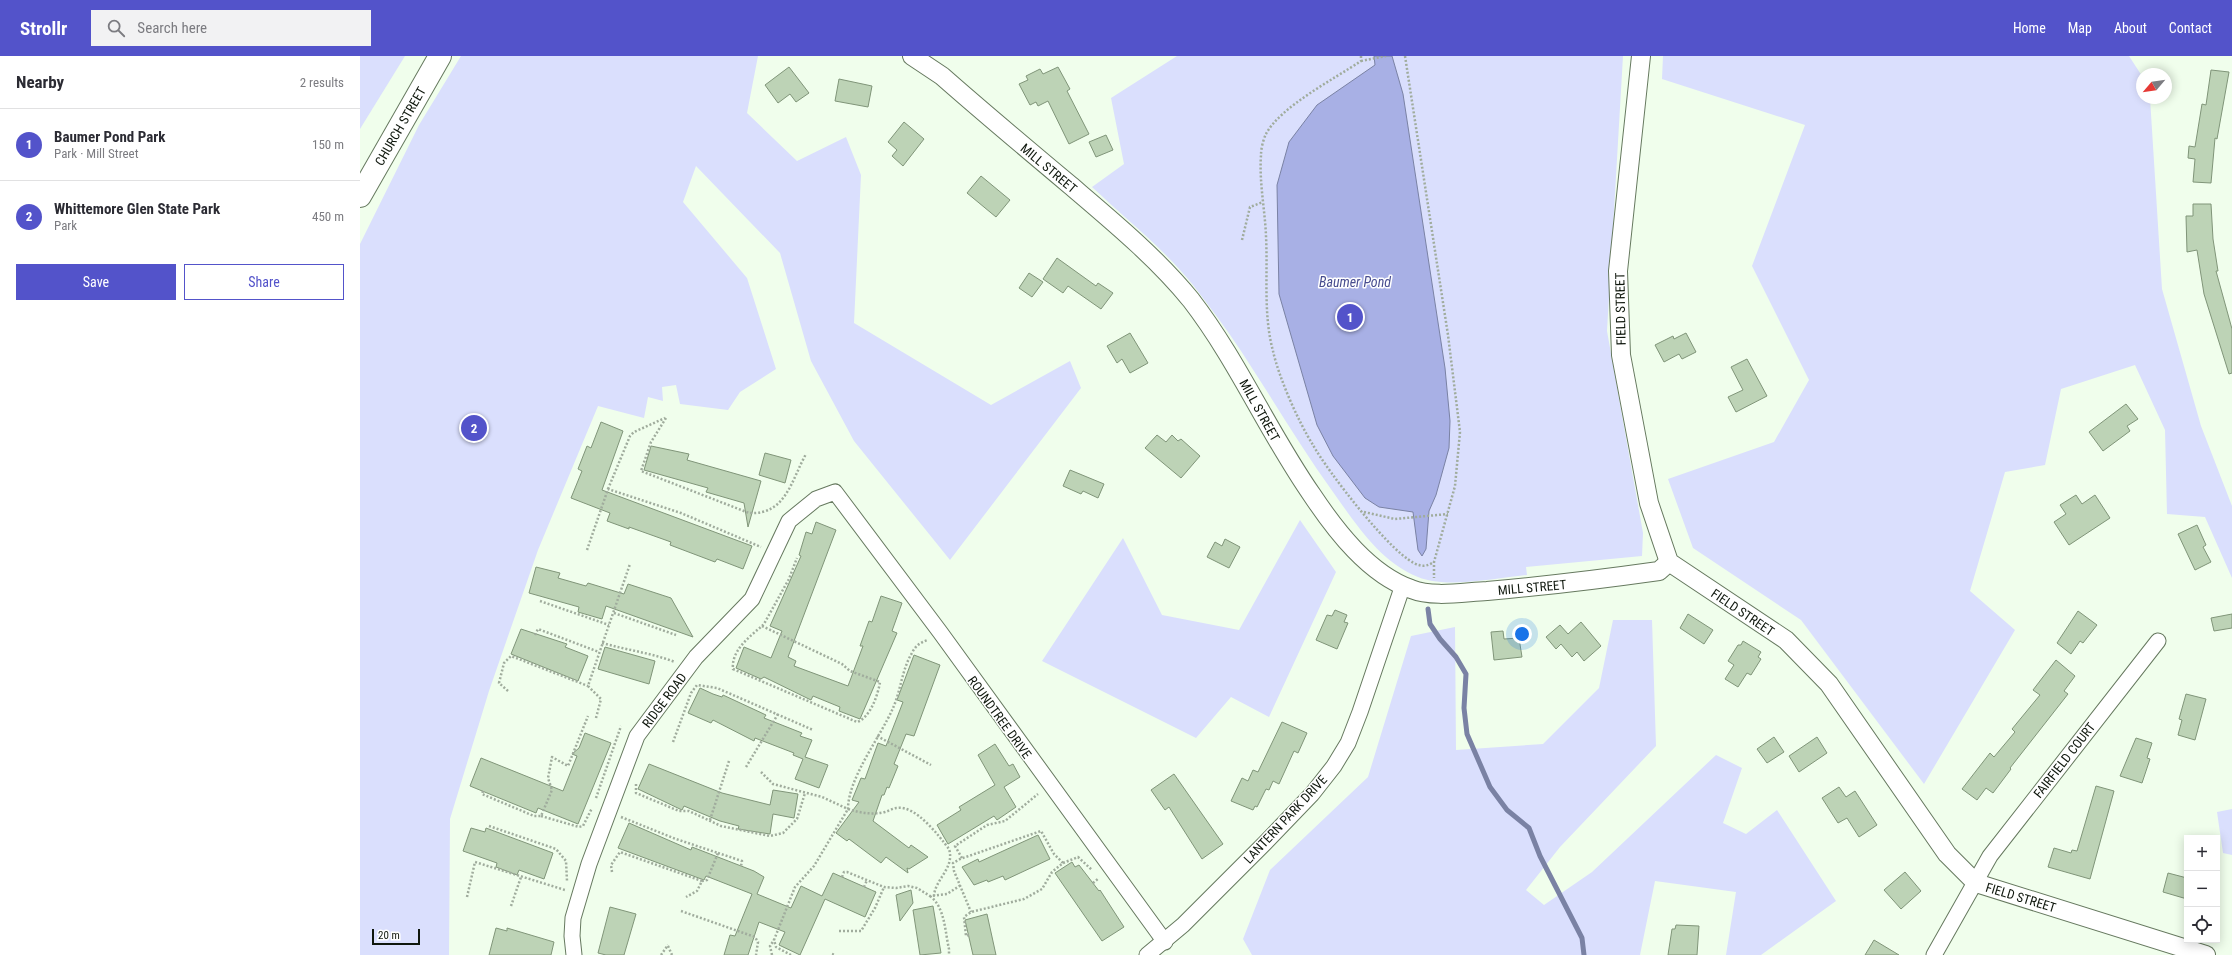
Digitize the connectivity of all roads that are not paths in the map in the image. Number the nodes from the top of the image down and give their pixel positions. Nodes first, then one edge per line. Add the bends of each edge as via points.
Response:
1 (440, 56) edge
2 (912, 56) edge
3 (1641, 56) edge
4 (360, 196) edge
5 (835, 492) joint
6 (1669, 562) junction
7 (1403, 585) junction
8 (2158, 641) dead end
9 (1976, 883) junction
10 (1165, 942) junction
11 (574, 955) edge
12 (1147, 955) edge
13 (1934, 955) edge
14 (2206, 955) edge

1 - 4 main road, CHURCH STREET
2 - 7 street, MILL STREET via 942,76 1116,224 1190,299 1228,353 1282,449 1321,509 1365,558
3 - 6 street, FIELD STREET via 1618,271 1621,355 1649,504
5 - 10 street, ROUNDTREE DRIVE
5 - 11 street, RIDGE ROAD via 816,499 789,521 752,599 696,657 637,736 590,858 573,918
6 - 7 street, MILL STREET via 1658,571 1530,587 1421,592
6 - 9 street, FIELD STREET via 1786,640 1828,684 1947,854
7 - 10 street, LANTERN PARK DRIVE via 1360,712 1348,743 1334,766 1291,816
8 - 9 street, FAIRFIELD COURT via 1990,856
9 - 13 street, FAIRFIELD COURT
9 - 14 street, FIELD STREET
10 - 12 street, LANTERN PARK DRIVE

